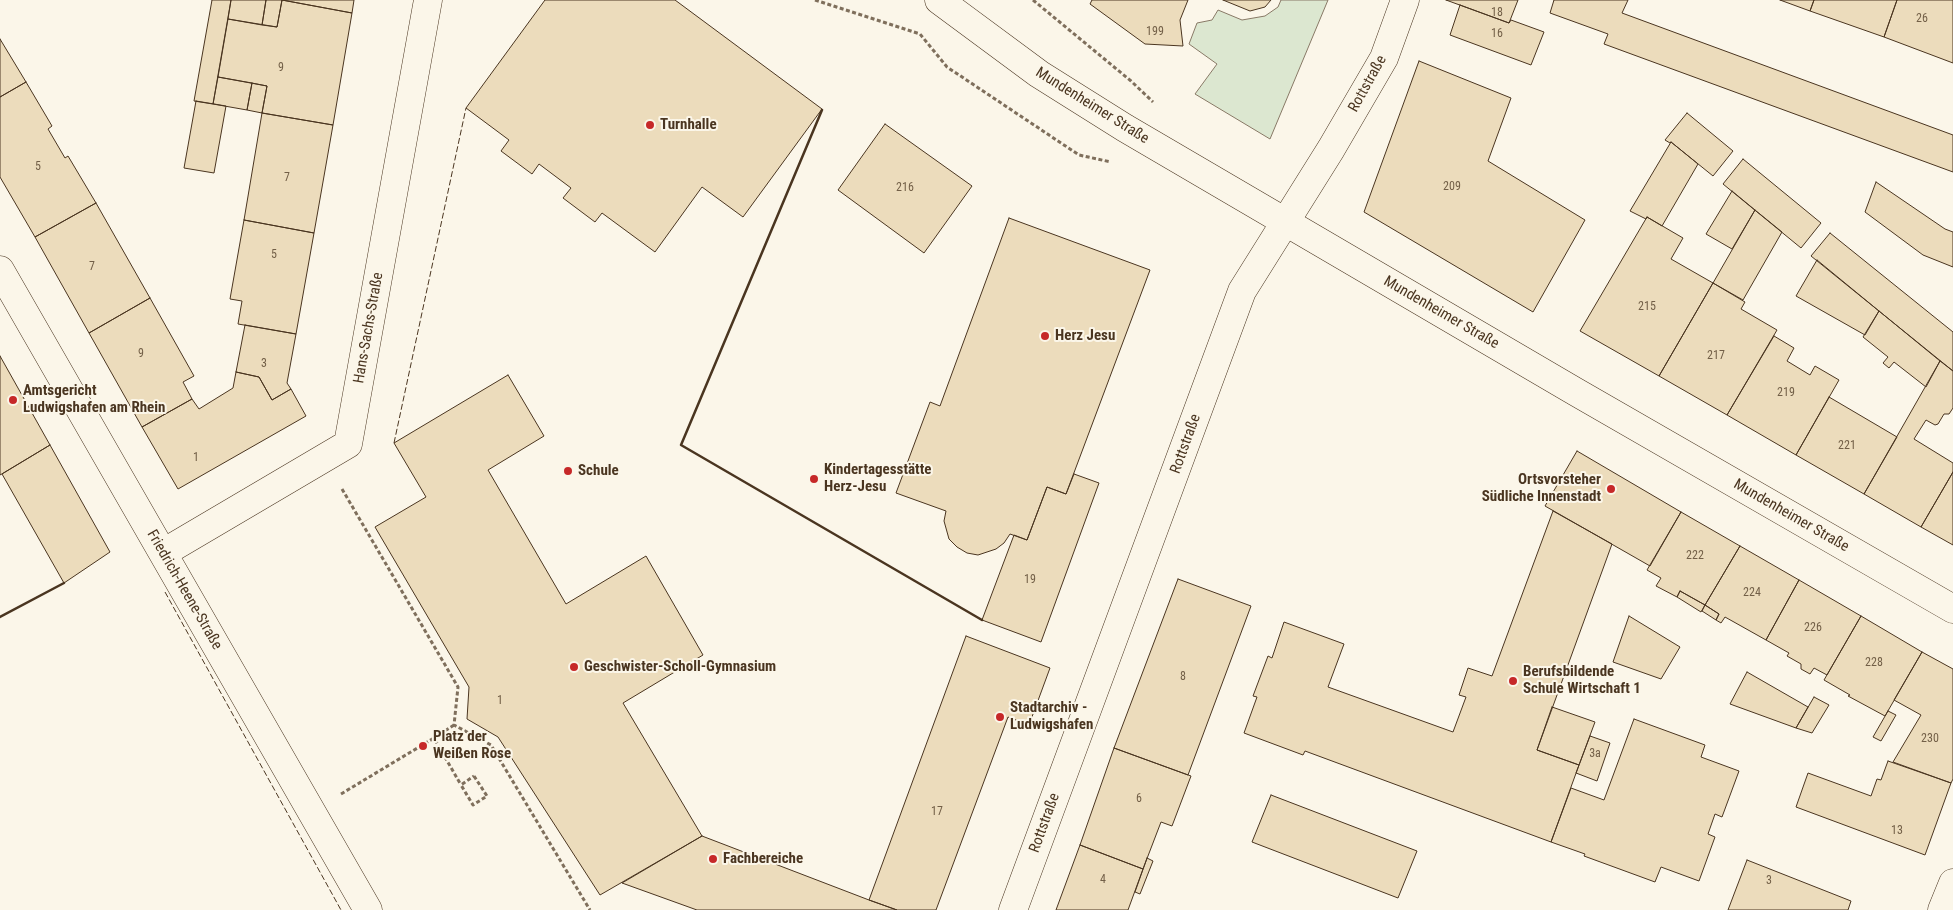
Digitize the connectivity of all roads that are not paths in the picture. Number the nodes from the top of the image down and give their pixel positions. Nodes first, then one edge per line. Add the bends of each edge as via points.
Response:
1 (428, 0) edge
2 (939, 0) edge
3 (1405, 0) edge
4 (1285, 222) junction
5 (0, 270) edge
6 (163, 553) junction
7 (1953, 609) edge
8 (1953, 883) edge
9 (368, 910) edge
10 (1014, 910) edge
11 (1942, 910) edge

1 - 6 street, Hans-Sachs-Straße via 348,444
2 - 4 street, Mundenheimer Straße via 1039,74
3 - 4 street, Rottstraße via 1384,58
4 - 7 street, Mundenheimer Straße
4 - 10 street, Rottstraße via 1242,291
5 - 6 street, Friedrich-Heene-Straße
6 - 9 street, Friedrich-Heene-Straße
8 - 11 street

